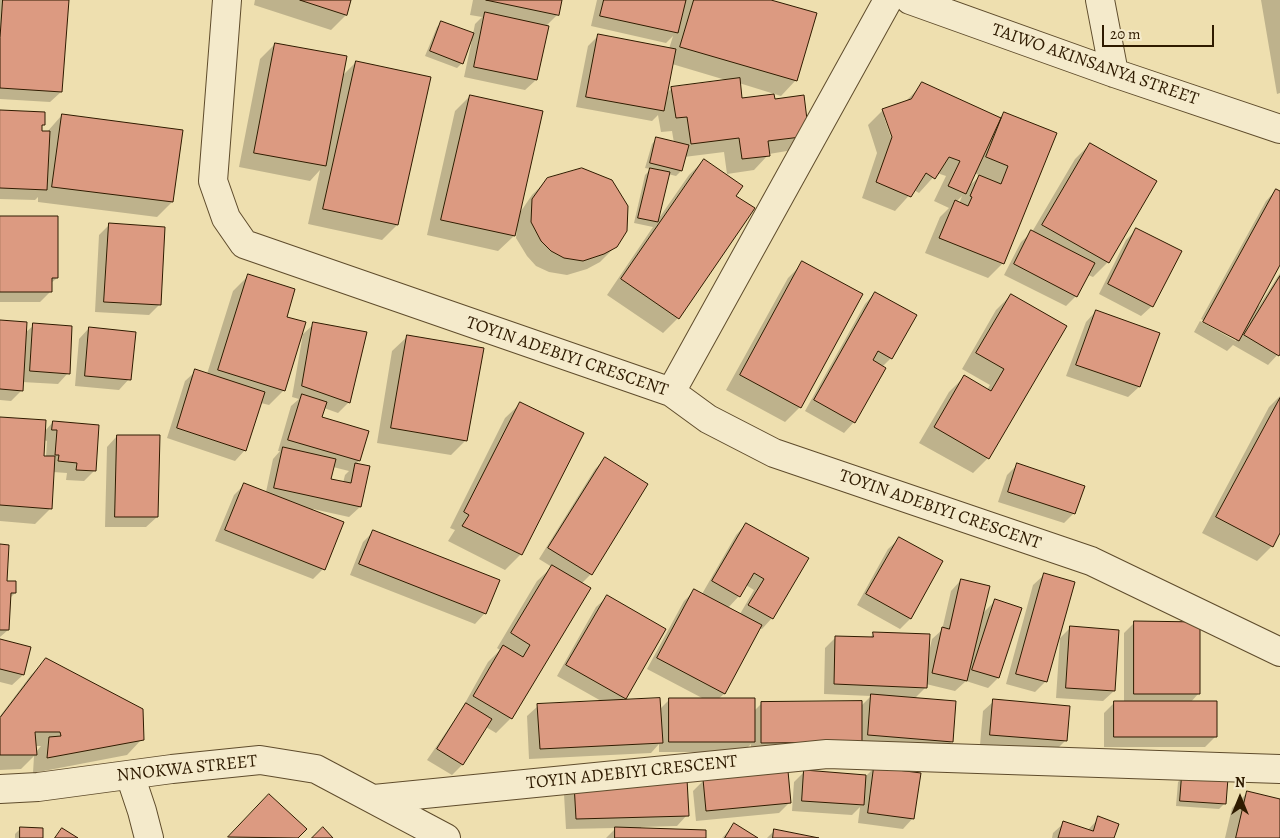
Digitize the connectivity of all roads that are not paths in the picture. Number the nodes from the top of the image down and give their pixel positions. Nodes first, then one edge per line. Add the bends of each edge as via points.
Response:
1 (227, 0) edge
2 (888, 0) edge
3 (910, 0) edge
4 (1100, 0) edge
5 (1114, 73) junction
6 (1280, 129) edge
7 (671, 392) junction
8 (1280, 652) edge
9 (1280, 769) edge
10 (130, 775) junction
11 (0, 789) edge
12 (374, 799) junction
13 (149, 838) edge
14 (446, 838) edge

1 - 7 street, TOYIN ADEBIYI CRESCENT via 213,181 226,218 244,244
2 - 7 street
3 - 5 street, TAIWO AKINSANYA STREET
4 - 5 street
5 - 6 street, TAIWO AKINSANYA STREET
7 - 8 street, TOYIN ADEBIYI CRESCENT via 708,418 774,453 1091,562
9 - 12 street, TOYIN ADEBIYI CRESCENT via 827,754
10 - 11 street, NNOKWA STREET
10 - 12 street, NNOKWA STREET via 260,760 316,769
10 - 13 street
12 - 14 street, NNOKWA STREET

